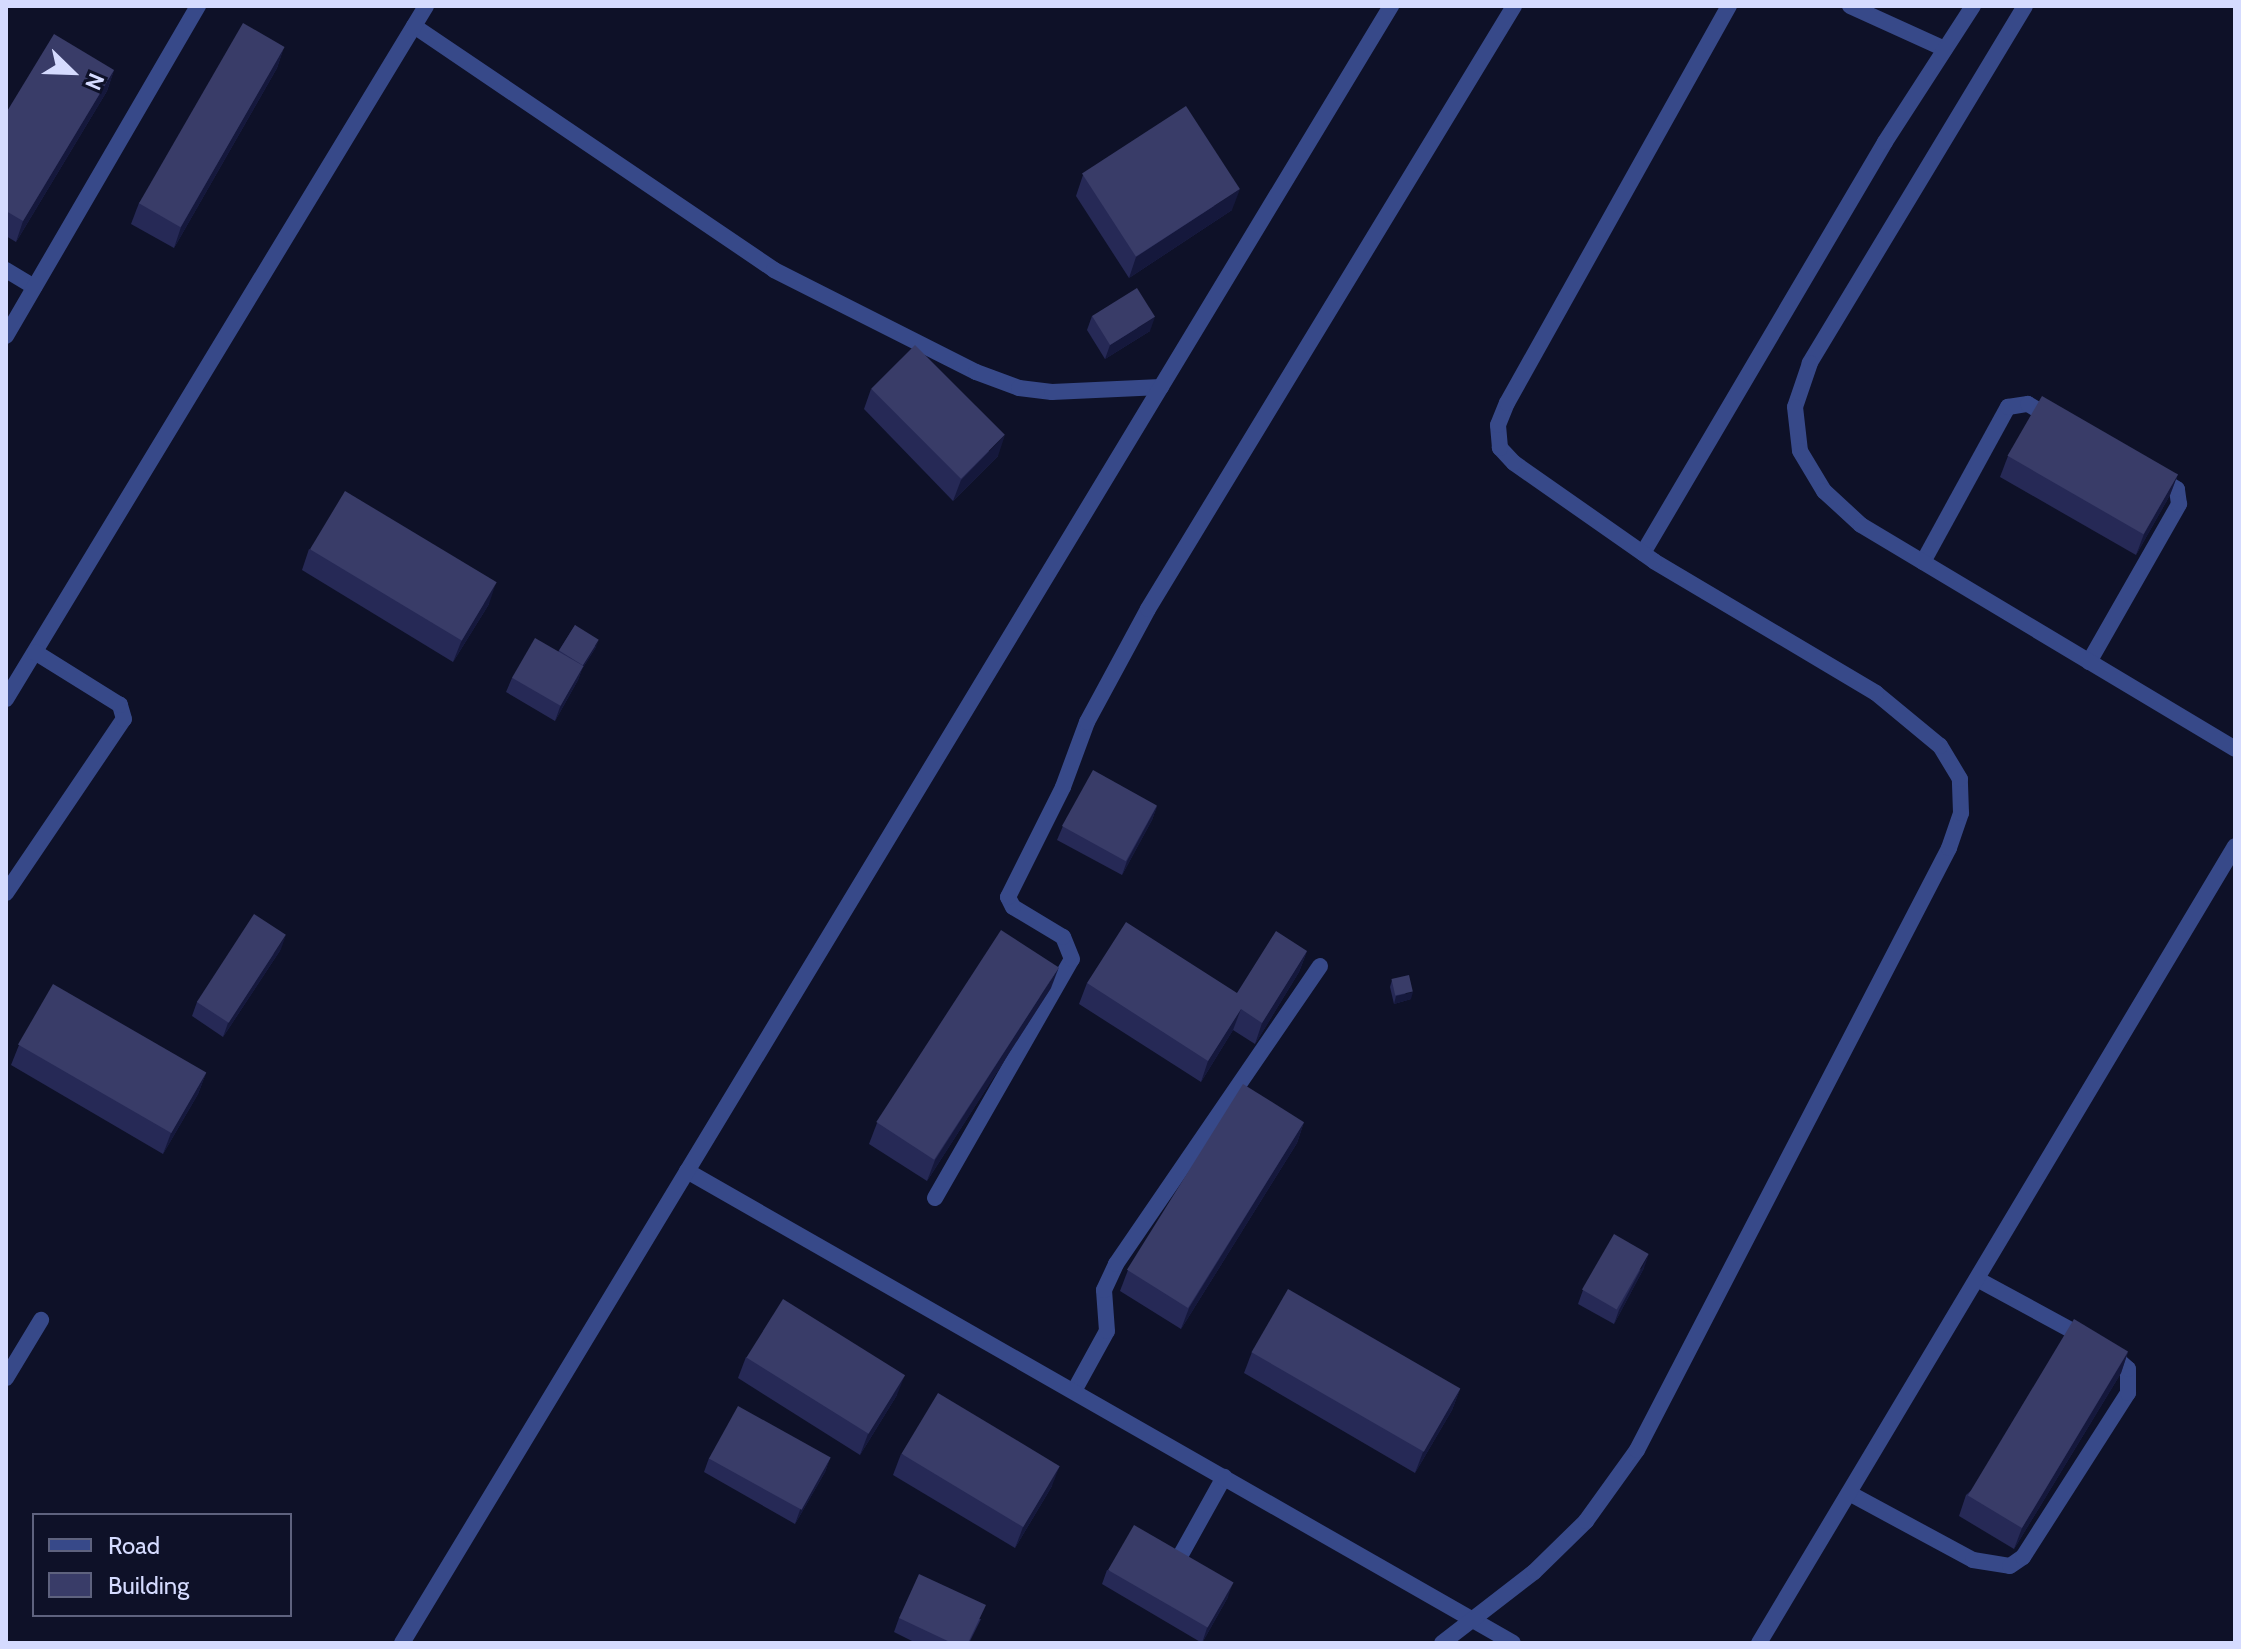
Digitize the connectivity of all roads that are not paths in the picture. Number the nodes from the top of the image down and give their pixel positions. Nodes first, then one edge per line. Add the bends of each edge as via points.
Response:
1 (198, 6) edge
2 (426, 6) edge
3 (1391, 6) edge
4 (1514, 6) edge
5 (1729, 6) edge
6 (1850, 6) edge
7 (1973, 6) edge
8 (2025, 6) edge
9 (414, 26) junction
10 (1945, 49) junction
11 (6, 270) edge
12 (34, 287) junction
13 (7, 333) edge
14 (1161, 387) junction
15 (2067, 426) edge
16 (2145, 470) edge
17 (1643, 553) junction
18 (1923, 562) junction
19 (35, 652) junction
20 (2089, 662) junction
21 (6, 699) edge
22 (2235, 749) edge
23 (2235, 846) edge
24 (6, 893) edge
25 (1320, 966) dead end
26 (687, 1171) junction
27 (935, 1198) dead end
28 (1977, 1279) junction
29 (41, 1320) dead end
30 (6, 1378) edge
31 (1074, 1391) junction
32 (1224, 1477) junction
33 (1849, 1493) junction
34 (1179, 1558) edge
35 (1472, 1619) junction
36 (402, 1643) edge
37 (1442, 1643) edge
38 (1513, 1643) edge
39 (1759, 1643) edge

1 - 12 street
2 - 9 street
3 - 14 street
4 - 27 street via 1148,609 1087,722 1063,787 1008,897 1013,907 1063,937 1072,959
5 - 17 street via 1498,425 1500,448 1514,463
6 - 10 street
7 - 10 street
8 - 18 street via 1810,363 1795,407 1800,451 1824,491 1861,525
9 - 14 street via 774,270 976,372 1019,388 1052,392
9 - 19 street
10 - 17 street
11 - 12 street
12 - 13 street
14 - 26 street
15 - 18 street via 2028,404 2008,407
16 - 20 street via 2177,489 2179,504
17 - 35 street via 1876,693 1940,746 1960,779 1961,813 1949,848 1637,1450 1586,1521 1534,1572
18 - 20 street
19 - 21 street
19 - 24 street via 120,705 124,719
20 - 22 street
23 - 28 street
25 - 31 street via 1116,1264 1104,1290 1107,1331
26 - 31 street
26 - 36 street
28 - 33 street
28 - 33 street via 2122,1361 2131,1379 2128,1393 2023,1557 2010,1566 1973,1560
29 - 30 street
31 - 32 street
32 - 34 street
32 - 35 street
33 - 39 street
35 - 37 street
35 - 38 street

